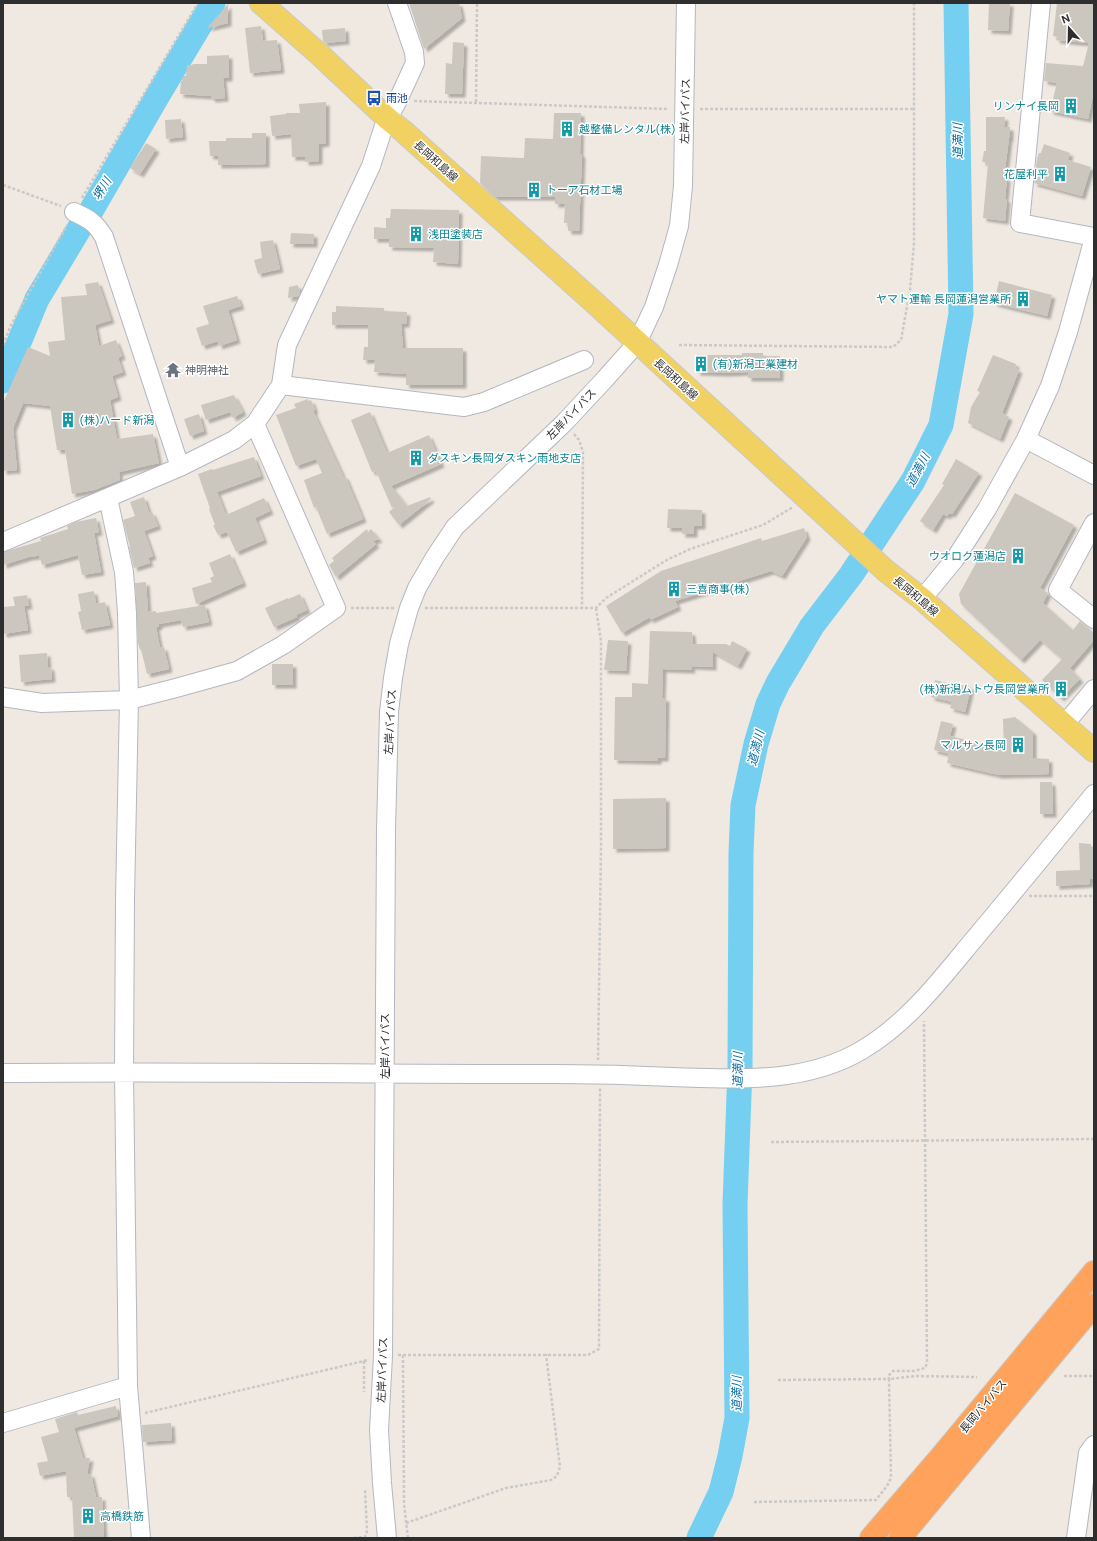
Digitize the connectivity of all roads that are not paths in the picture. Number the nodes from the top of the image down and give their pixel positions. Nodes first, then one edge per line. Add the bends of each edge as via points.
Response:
1 (261, 3) edge
2 (396, 3) edge
3 (686, 3) edge
4 (1040, 3) edge
5 (388, 119) junction
6 (74, 212) road end
7 (1094, 237) edge
8 (637, 343) junction
9 (584, 360) dead end
10 (280, 385) junction
11 (255, 424) junction
12 (1026, 439) junction
13 (180, 467) junction
14 (1094, 475) edge
15 (108, 498) junction
16 (1094, 523) edge
17 (3, 542) edge
18 (922, 599) junction
19 (1094, 619) edge
20 (1094, 689) edge
21 (3, 697) edge
22 (129, 700) junction
23 (1064, 725) junction
24 (1094, 751) edge
25 (1094, 794) edge
26 (124, 1072) junction
27 (3, 1073) edge
28 (385, 1074) junction
29 (1094, 1272) edge
30 (1094, 1305) edge
31 (128, 1386) junction
32 (3, 1423) edge
33 (1094, 1445) edge
34 (141, 1538) edge
35 (387, 1538) edge
36 (871, 1538) edge
37 (900, 1538) edge
38 (1076, 1538) edge

1 - 5 main road, 長岡和島線
2 - 5 street via 414,52 415,63
3 - 8 street, 左岸バイパス via 683,186 679,226 654,307
4 - 7 street via 1020,223
5 - 8 main road, 長岡和島線
5 - 10 street via 371,166 288,345
6 - 13 street via 91,220 104,237
7 - 12 street via 1050,386
8 - 18 main road, 長岡和島線 via 886,571
8 - 28 street, 左岸バイパス via 564,423 455,527 424,575 409,608 399,644 389,712
9 - 10 street via 484,402 464,407
10 - 11 street
11 - 13 street via 234,440
11 - 22 street via 336,608 283,645 237,671
12 - 14 street
12 - 18 street via 955,559
13 - 15 street
15 - 17 street
15 - 22 street via 124,572
16 - 19 street via 1058,590
18 - 23 main road, 長岡和島線
20 - 23 street
21 - 22 street via 42,703
22 - 26 street
23 - 24 main road, 長岡和島線
25 - 28 street via 1011,896 903,1020 885,1035 839,1062 791,1075 757,1078 600,1074
26 - 27 street
26 - 28 street
26 - 31 street
28 - 35 street, 左岸バイパス via 380,1430
29 - 36 highway, 長岡バイパス
30 - 37 highway, 長岡バイパス
31 - 32 street
31 - 34 street
33 - 38 street via 1088,1453

